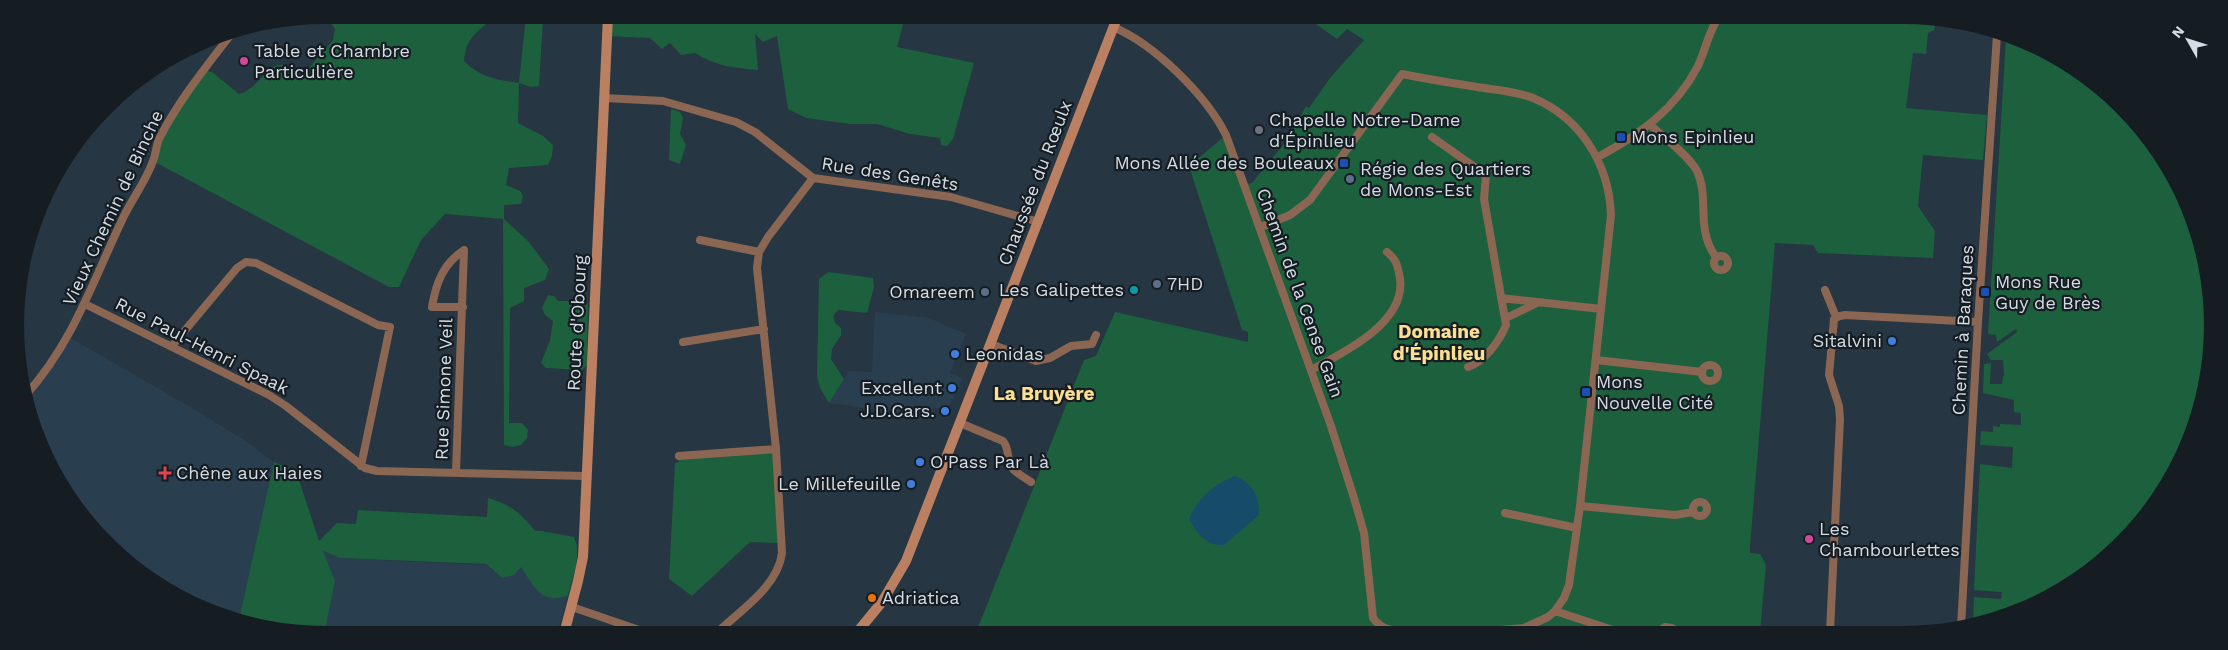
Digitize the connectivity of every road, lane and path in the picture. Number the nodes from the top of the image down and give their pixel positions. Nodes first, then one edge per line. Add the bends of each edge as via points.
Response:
1 (608, 24) edge
2 (1114, 24) edge
3 (1117, 24) edge
4 (1715, 24) edge
5 (1997, 39) edge
6 (227, 40) edge
7 (604, 98) junction
8 (1650, 125) junction
9 (1432, 137) dead end
10 (1598, 157) junction
11 (813, 178) junction
12 (1038, 222) junction
13 (1260, 227) junction
14 (700, 240) dead end
15 (759, 252) junction
16 (1387, 252) dead end
17 (1716, 257) dead end
18 (1825, 290) dead end
19 (1502, 302) junction
20 (1537, 303) junction
21 (85, 304) junction
22 (463, 307) junction
23 (1601, 309) junction
24 (1836, 317) junction
25 (1506, 318) junction
26 (1978, 322) junction
27 (764, 329) junction
28 (1096, 335) dead end
29 (684, 342) dead end
30 (991, 344) junction
31 (172, 346) junction
32 (1596, 360) junction
33 (1468, 367) dead end
34 (1311, 370) junction
35 (1702, 372) dead end
36 (31, 389) edge
37 (960, 423) junction
38 (776, 450) junction
39 (679, 456) dead end
40 (362, 466) junction
41 (456, 472) junction
42 (586, 476) junction
43 (1031, 482) dead end
44 (1580, 506) junction
45 (1694, 512) dead end
46 (1505, 513) dead end
47 (1577, 528) junction
48 (572, 607) junction
49 (1555, 611) junction
50 (1374, 618) junction
51 (1961, 620) edge
52 (566, 626) edge
53 (627, 626) edge
54 (724, 626) edge
55 (862, 626) edge
56 (1374, 626) edge
57 (1380, 626) edge
58 (1530, 626) edge
59 (1601, 626) edge
60 (1830, 626) edge

1 - 7 main road, Route d'Obourg
2 - 12 main road, Chaussée du Rœulx
3 - 13 street, Chemin de la Cense Gain via 1158,56 1212,111 1236,158
4 - 8 street via 1692,76
5 - 26 street, Chemin à Baraques
6 - 21 street, Vieux Chemin de Binche via 189,88 171,117
7 - 11 street, Rue des Genêts via 662,101 736,122 755,132
7 - 42 main road, Route d'Obourg
8 - 10 street
8 - 17 street via 1697,170 1706,239
9 - 19 street via 1486,175 1484,200
10 - 13 street via 1570,121 1532,98 1402,74 1310,200 1290,215
10 - 23 street via 1608,189 1611,215
11 - 12 street, Rue des Genêts via 951,197
11 - 15 street
12 - 30 main road, Chaussée du Rœulx
13 - 34 street, Chemin de la Cense Gain
14 - 15 street
15 - 27 street via 757,268
16 - 34 street via 1397,264 1400,284 1394,306 1366,339
18 - 24 street
19 - 20 street
19 - 25 street
20 - 23 street
20 - 25 street
21 - 31 street, Rue Paul-Henri Spaak
21 - 36 street, Vieux Chemin de Binche via 55,359
22 - 22 street, Rue Simone Veil via 463,288 464,250 445,268 432,307
22 - 41 street, Rue Simone Veil
23 - 32 street
24 - 26 street
24 - 60 street via 1829,375 1840,419
25 - 33 street via 1504,332 1478,363
26 - 51 street, Chemin à Baraques
27 - 29 street
27 - 38 street
28 - 30 street via 1092,344 1071,346 1040,360 1030,360
30 - 37 main road, Chaussée du Rœulx
31 - 40 street, Rue Paul-Henri Spaak via 269,395
31 - 40 street via 237,268 246,262 256,263 378,325 390,327
32 - 35 street
32 - 44 street
34 - 50 street, Chemin de la Cense Gain via 1364,532
37 - 43 street via 1003,441 1014,470
37 - 55 main road, Chaussée du Rœulx via 906,561 882,602
38 - 39 street
38 - 54 street via 780,565 768,584
40 - 41 street, Rue Paul-Henri Spaak via 377,471
41 - 42 street, Rue Paul-Henri Spaak
42 - 48 main road, Route d'Obourg via 583,557
44 - 45 street via 1675,515
44 - 47 street
46 - 47 street
47 - 49 street via 1569,585
48 - 52 main road, Route d'Obourg
48 - 53 street
49 - 58 street
49 - 59 street
50 - 56 street, Chemin de la Cense Gain
50 - 57 street

